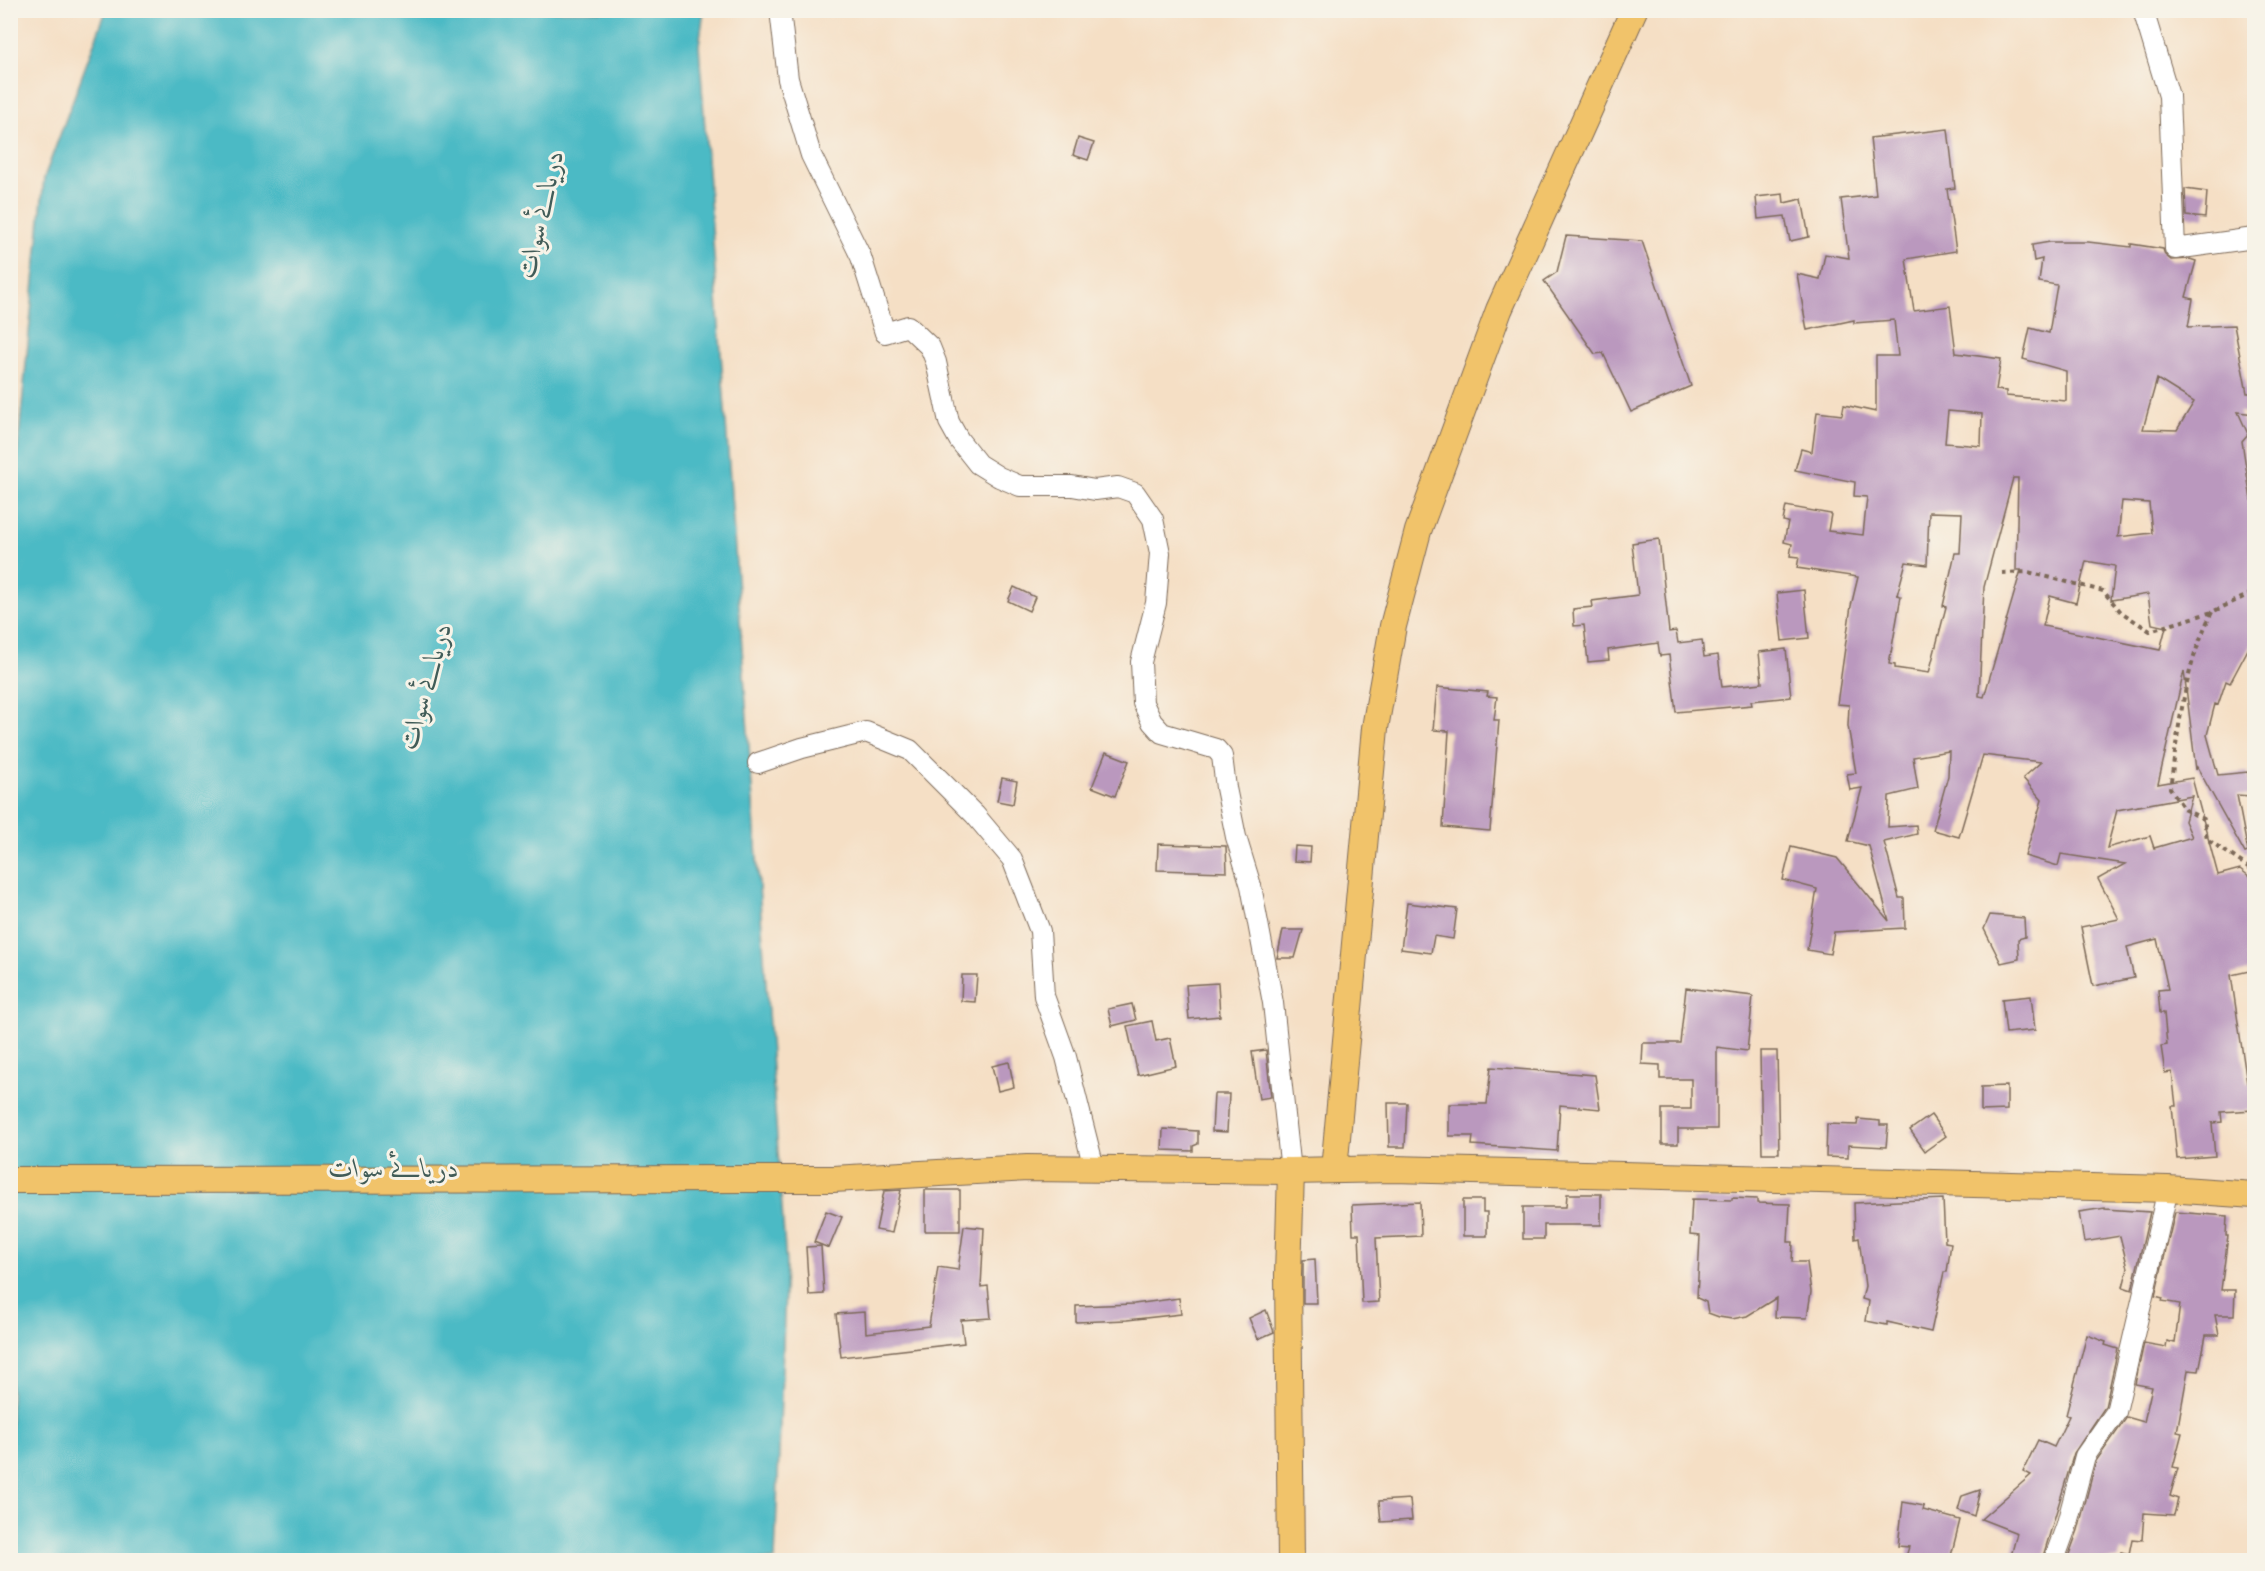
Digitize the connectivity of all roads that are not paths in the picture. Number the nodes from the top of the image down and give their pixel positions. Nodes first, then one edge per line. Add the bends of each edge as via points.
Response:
1 (780, 10) edge
2 (1634, 10) edge
3 (2143, 10) edge
4 (2254, 238) edge
5 (758, 763) dead end
6 (1094, 1168) junction
7 (1291, 1170) junction
8 (1334, 1170) junction
9 (10, 1180) edge
10 (2168, 1189) junction
11 (2254, 1195) edge
12 (1291, 1560) edge
13 (2054, 1560) edge

1 - 7 street via 788,79 811,155 861,257 885,333 908,326 930,347 949,422 959,440 978,464 1020,486 1095,490 1118,487 1135,493 1153,519 1160,553 1156,603 1141,662 1143,703 1162,733 1216,749 1222,756 1273,1003
2 - 8 main road via 1499,310 1418,531 1393,626 1375,728
3 - 4 street via 2169,96 2175,249
5 - 6 street via 866,732 910,750 975,815 1012,859 1040,931 1044,996 1066,1057
6 - 7 main road
6 - 9 main road via 833,1179
7 - 8 main road
7 - 12 main road
8 - 10 main road
10 - 11 main road
10 - 13 street via 2116,1412 2085,1456

